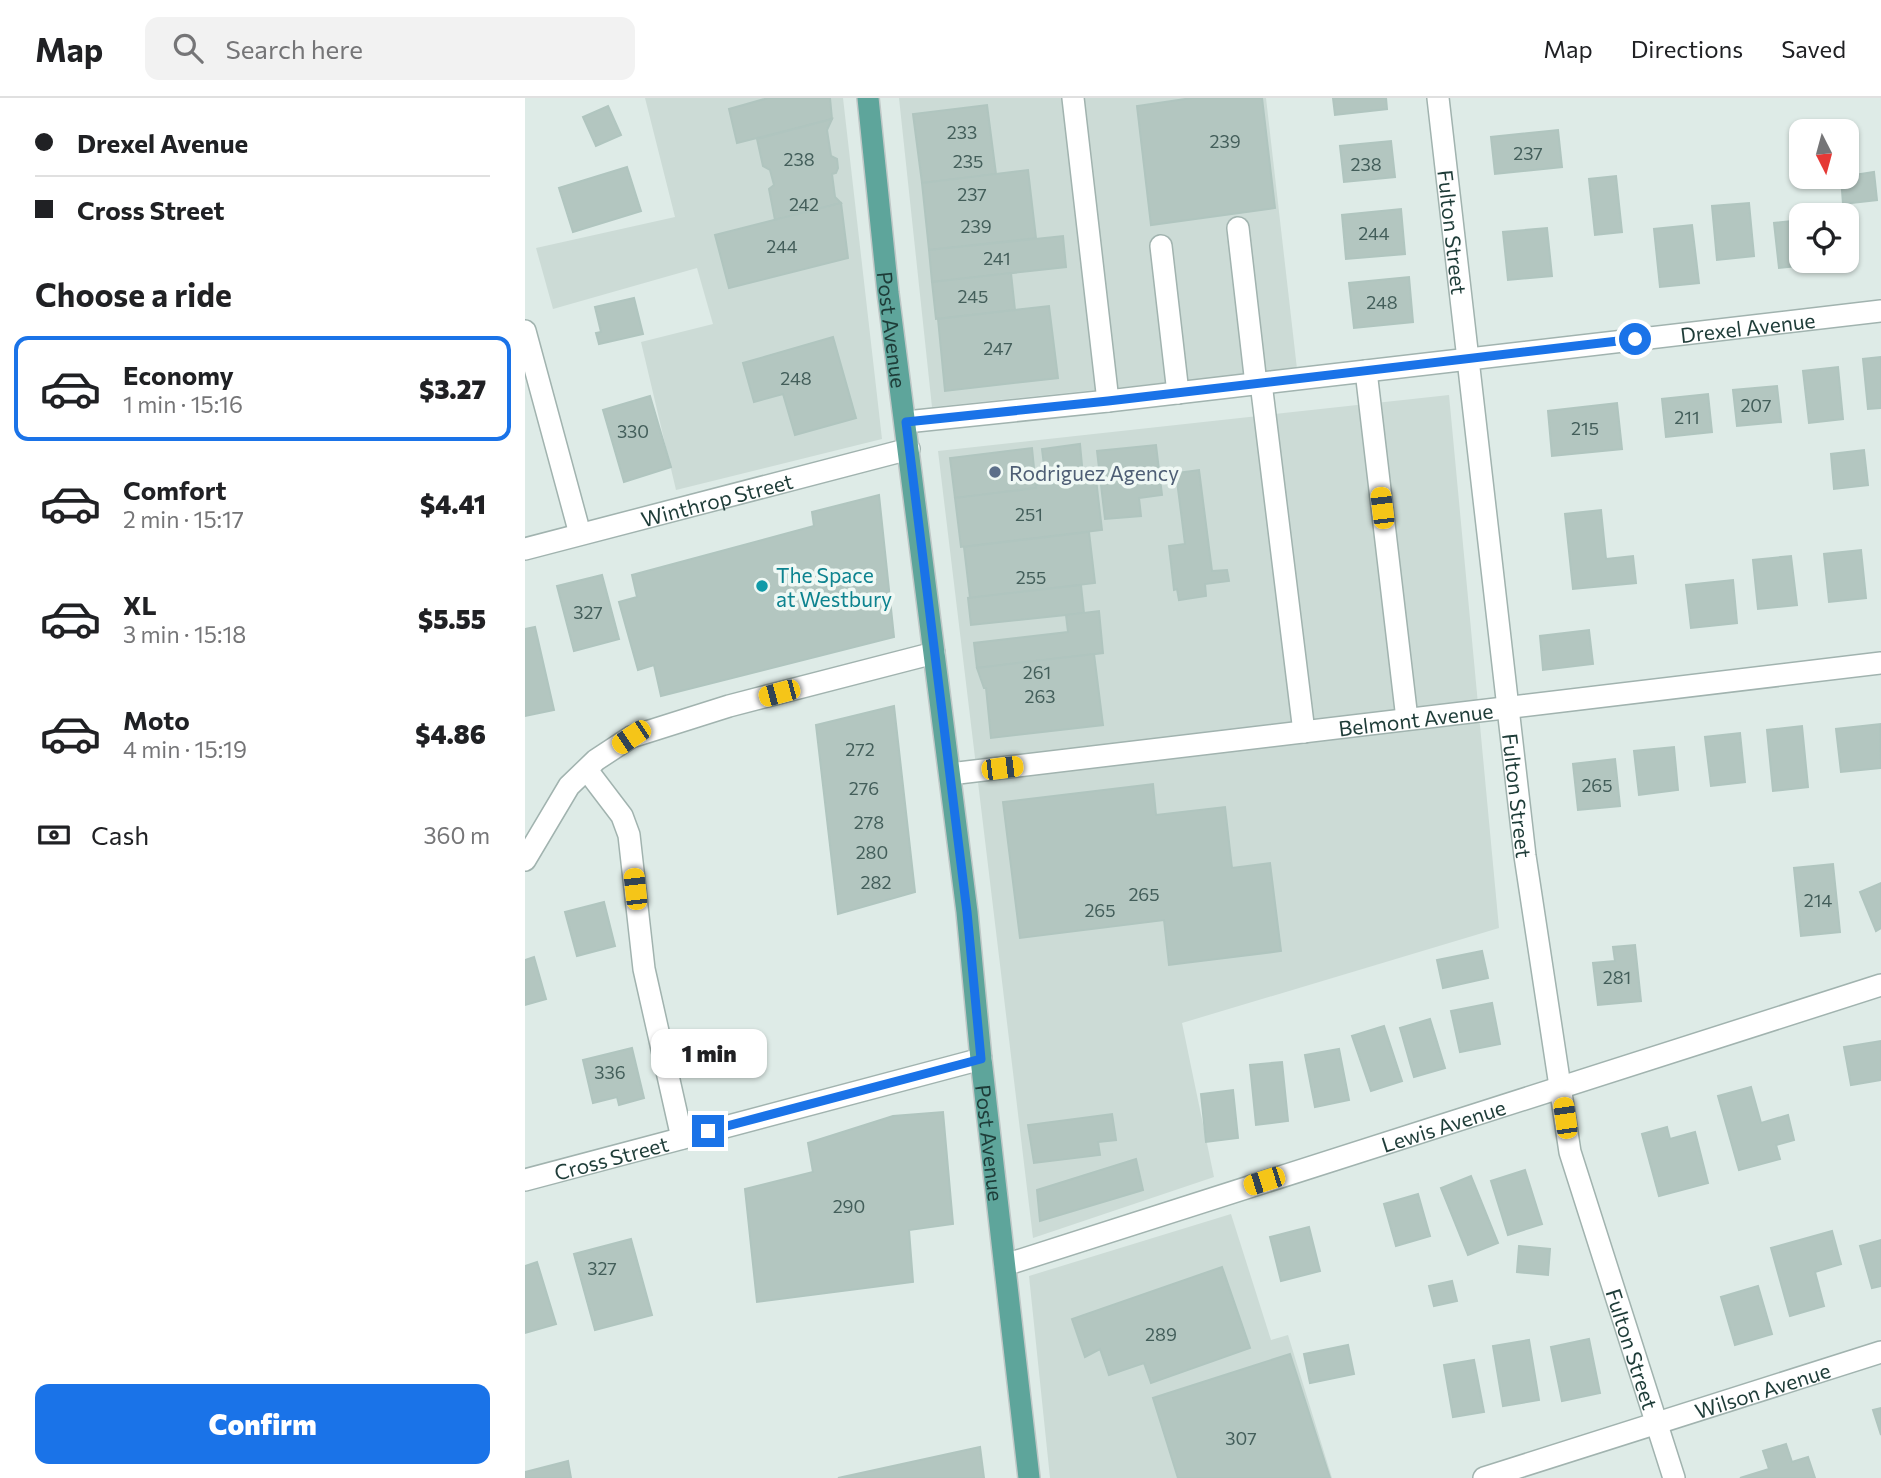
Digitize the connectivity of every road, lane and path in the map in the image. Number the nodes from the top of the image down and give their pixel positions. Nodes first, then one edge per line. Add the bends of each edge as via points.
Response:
1 (868, 98) edge
2 (1073, 98) edge
3 (1438, 98) edge
4 (1238, 229) dead end
5 (1161, 246) dead end
6 (1881, 311) edge
7 (525, 331) edge
8 (1467, 359) junction
9 (1366, 371) junction
10 (1259, 384) junction
11 (1178, 393) junction
12 (1108, 401) junction
13 (906, 422) junction
14 (909, 449) junction
15 (580, 534) junction
16 (525, 549) edge
17 (934, 653) junction
18 (1881, 663) edge
19 (1508, 707) junction
20 (1406, 719) junction
21 (1304, 732) junction
22 (587, 769) junction
23 (950, 774) junction
24 (525, 860) edge
25 (1881, 985) edge
26 (981, 1059) junction
27 (1561, 1087) junction
28 (682, 1138) junction
29 (525, 1180) edge
30 (1005, 1265) junction
31 (1881, 1352) edge
32 (1656, 1423) junction
33 (1029, 1478) edge
34 (1484, 1478) edge
35 (1674, 1478) edge

1 - 13 main road, Post Avenue
2 - 12 street
3 - 8 street, Fulton Street
4 - 10 street
5 - 11 street
6 - 8 street, Drexel Avenue
7 - 15 street
8 - 9 street, Drexel Avenue
8 - 19 street, Fulton Street
9 - 10 street, Drexel Avenue
9 - 20 street
10 - 11 street, Drexel Avenue
10 - 21 street
11 - 12 street, Drexel Avenue
12 - 13 street, Drexel Avenue
13 - 14 main road, Post Avenue
14 - 15 street, Winthrop Street
14 - 17 main road, Post Avenue
15 - 16 street, Winthrop Street
17 - 22 street via 729,706 631,737
17 - 23 main road, Post Avenue
18 - 19 street, Belmont Avenue
19 - 20 street, Belmont Avenue
19 - 27 street, Fulton Street via 1525,856
20 - 21 street, Belmont Avenue
21 - 23 street, Belmont Avenue
22 - 24 street via 569,786
22 - 28 street via 622,816 629,835 644,969
23 - 26 main road, Post Avenue
25 - 27 street, Lewis Avenue
26 - 28 street, Cross Street
26 - 30 main road, Post Avenue
27 - 30 street, Lewis Avenue
27 - 32 street, Fulton Street via 1570,1152
28 - 29 street, Cross Street
30 - 33 main road, Post Avenue
31 - 32 street, Wilson Avenue
32 - 34 street, Wilson Avenue
32 - 35 street, Fulton Street

